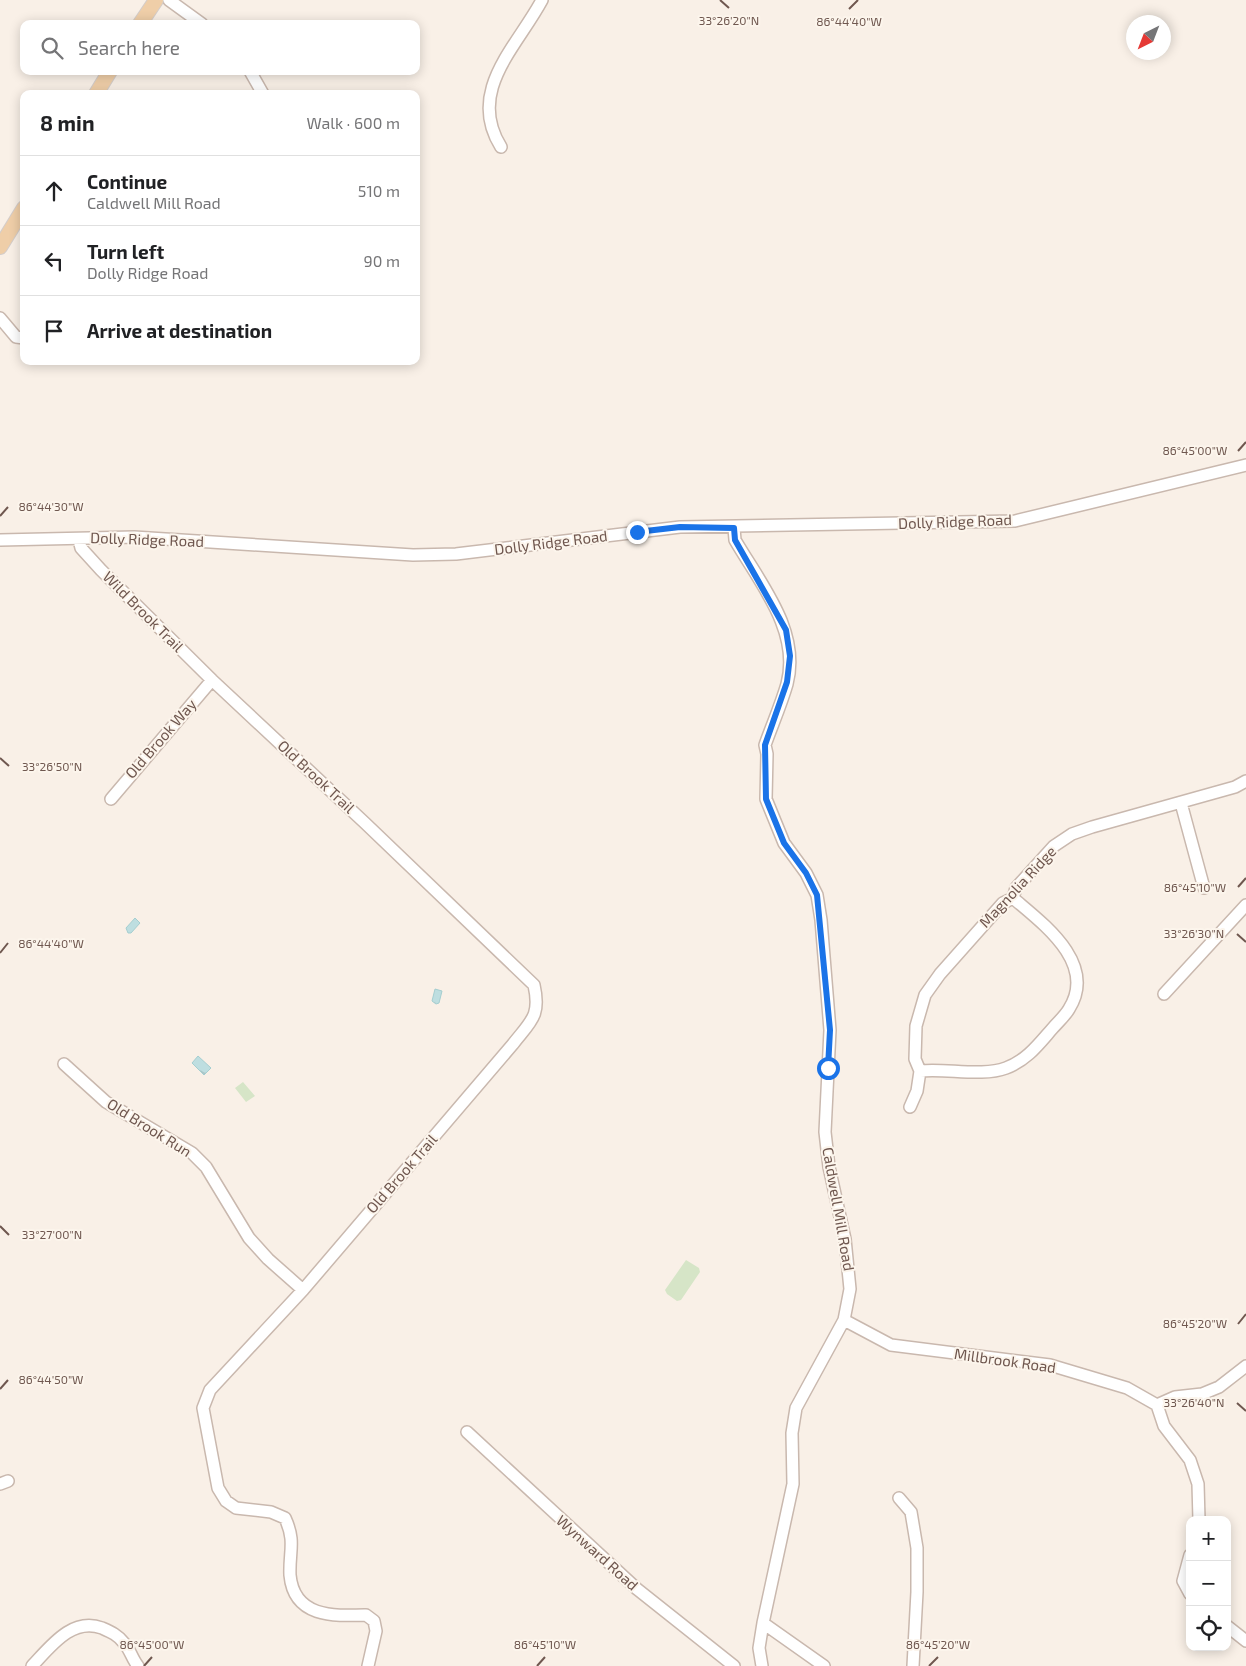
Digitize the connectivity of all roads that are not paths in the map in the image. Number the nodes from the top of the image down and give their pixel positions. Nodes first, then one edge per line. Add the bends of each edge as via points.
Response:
1 (156, 0) edge
2 (169, 0) edge
3 (542, 0) edge
4 (143, 20) edge
5 (196, 20) edge
6 (108, 75) edge
7 (252, 75) edge
8 (98, 90) edge
9 (260, 90) edge
10 (501, 147) dead end
11 (20, 218) edge
12 (0, 247) edge
13 (0, 318) edge
14 (20, 338) edge
15 (1246, 465) edge
16 (734, 528) junction
17 (0, 540) edge
18 (79, 540) junction
19 (212, 680) junction
20 (1246, 780) edge
21 (111, 799) dead end
22 (1180, 804) junction
23 (1204, 888) dead end
24 (1013, 898) junction
25 (1246, 905) edge
26 (1164, 994) dead end
27 (64, 1064) dead end
28 (920, 1071) junction
29 (910, 1107) dead end
30 (302, 1290) junction
31 (844, 1320) junction
32 (1246, 1366) edge
33 (1157, 1405) junction
34 (467, 1432) dead end
35 (899, 1498) dead end
36 (1199, 1516) edge
37 (1186, 1570) edge
38 (1186, 1587) edge
39 (763, 1623) junction
40 (1231, 1629) edge
41 (1246, 1641) edge
42 (32, 1666) edge
43 (138, 1666) edge
44 (368, 1666) edge
45 (734, 1666) edge
46 (762, 1666) edge
47 (824, 1666) edge
48 (913, 1666) edge

1 - 4 main road
2 - 5 street
3 - 10 street via 496,74 488,110 491,131
6 - 8 main road
7 - 9 street
11 - 12 main road
13 - 14 street
15 - 16 street, Dolly Ridge Road via 1015,521
16 - 18 street, Dolly Ridge Road via 680,527 456,554 413,555 134,538 86,537
16 - 31 street, Caldwell Mill Road via 735,540 783,623 790,656 787,682 765,745 766,799 784,843 806,873 817,895 821,920 830,1030 825,1132 850,1271
17 - 18 street, Dolly Ridge Road
18 - 19 street, Wild Brook Trail via 80,548
19 - 21 street, Old Brook Way
19 - 30 street, Old Brook Trail via 534,985 538,1004 531,1021 495,1067
20 - 22 street, Magnolia Ridge via 1235,787
22 - 23 street
22 - 24 street, Magnolia Ridge via 1072,834 1054,846 1016,888
24 - 28 street, Magnolia Ridge via 1003,903 979,929 925,995 916,1026 915,1059
24 - 28 street via 1055,935 1069,954 1075,971 1076,989 1070,1008 1031,1055 1005,1068
25 - 26 street
27 - 30 street, Old Brook Run via 106,1102 192,1153 206,1167 249,1238
28 - 29 street, Magnolia Ridge
30 - 44 street, Old Brook Trail via 210,1390 203,1408 222,1495 236,1508 271,1512 285,1518 292,1534 290,1576 298,1598 318,1613 366,1615 374,1621 376,1630
31 - 33 street, Millbrook Road via 891,1345 1050,1365 1127,1388
31 - 39 street, Caldwell Mill Road via 796,1408 792,1433 793,1484
32 - 33 street via 1219,1387 1202,1394 1175,1397
33 - 36 street via 1164,1426 1190,1460 1198,1484
34 - 45 street, Wynward Road via 637,1589
35 - 48 street via 912,1512 917,1548
37 - 38 street via 1183,1581
39 - 46 street, Caldwell Mill Road via 759,1648
39 - 47 street
40 - 41 street
42 - 43 street via 59,1638 77,1627 94,1625 113,1632 126,1644

